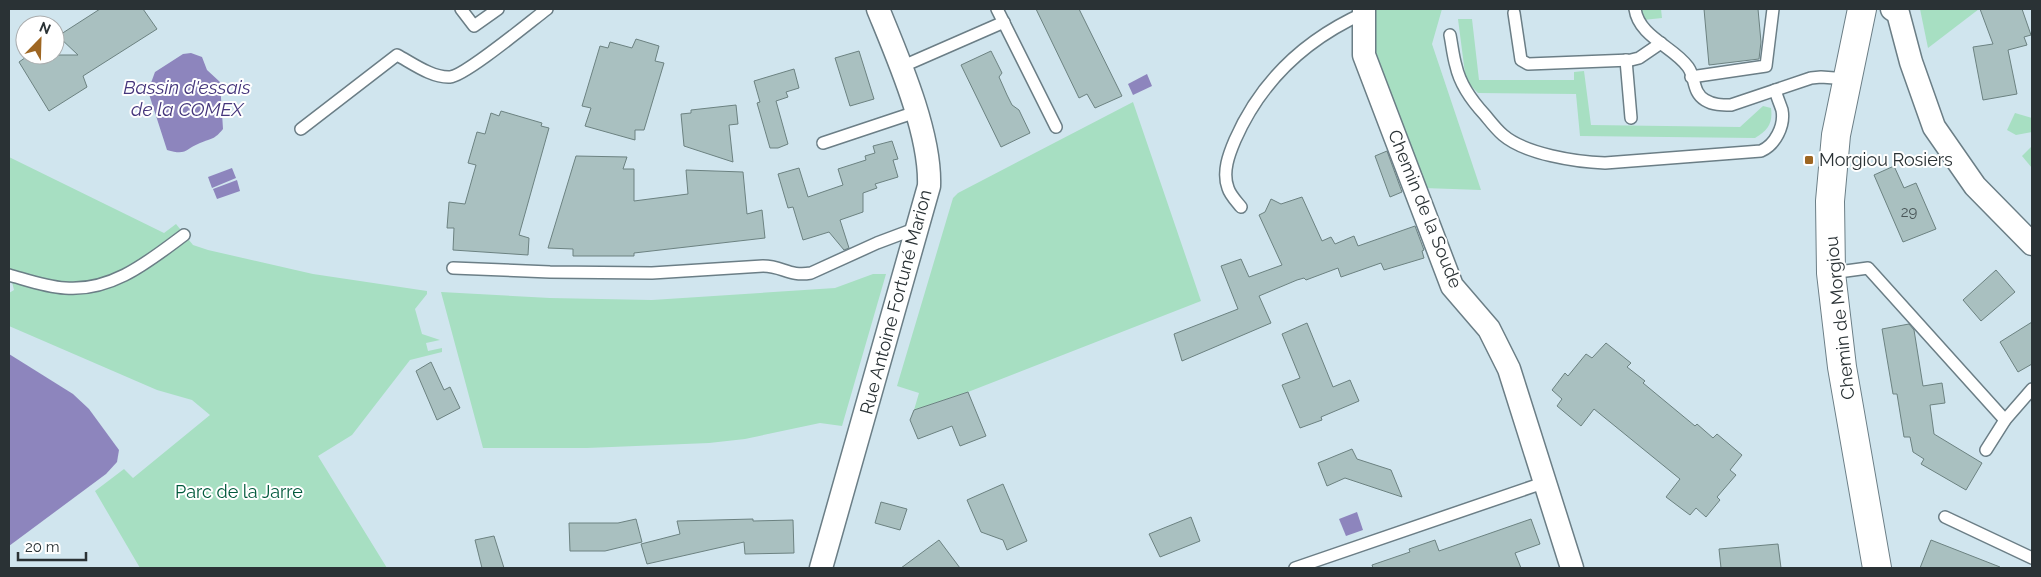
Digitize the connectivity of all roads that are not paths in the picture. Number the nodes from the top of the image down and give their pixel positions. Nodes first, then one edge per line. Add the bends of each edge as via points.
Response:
1 (461, 9) edge
2 (498, 9) edge
3 (547, 9) edge
4 (878, 9) edge
5 (997, 9) edge
6 (1635, 9) edge
7 (1773, 9) edge
8 (1862, 9) edge
9 (1892, 9) edge
10 (1364, 11) edge
11 (1514, 13) dead end
12 (1004, 22) junction
13 (1450, 36) dead end
14 (1661, 43) junction
15 (1626, 60) junction
16 (901, 67) junction
17 (1692, 77) junction
18 (1848, 80) junction
19 (1775, 90) junction
20 (916, 112) junction
21 (1631, 118) dead end
22 (1056, 127) dead end
23 (301, 129) dead end
24 (823, 143) dead end
25 (1240, 208) dead end
26 (919, 227) junction
27 (184, 235) dead end
28 (2032, 244) edge
29 (453, 268) dead end
30 (1831, 273) junction
31 (9, 276) edge
32 (2032, 389) edge
33 (2005, 420) junction
34 (1986, 450) dead end
35 (1543, 483) junction
36 (1945, 517) dead end
37 (2032, 558) edge
38 (821, 568) edge
39 (1294, 568) edge
40 (1572, 568) edge
41 (1877, 568) edge

1 - 2 lane via 474,26
3 - 23 lane via 470,68 451,77 435,75 397,55
4 - 16 street, Rue Antoine Fortuné Marion
5 - 12 lane
6 - 14 lane via 1636,18
7 - 17 lane via 1766,66
8 - 18 street, Chemin de Morgiou
9 - 28 street via 1898,13 1934,127 1975,186
10 - 25 lane via 1330,29 1306,47 1269,82 1252,106 1228,156 1228,188
10 - 35 street, Chemin de la Soude via 1364,55 1452,286 1489,329 1508,369
11 - 15 lane via 1524,63
12 - 16 lane
12 - 22 lane
13 - 19 lane via 1464,87 1503,135 1517,144 1546,154 1583,162 1770,148 1776,140 1782,118
14 - 15 lane via 1640,58
14 - 17 lane via 1688,67
15 - 21 lane
16 - 20 street, Rue Antoine Fortuné Marion
17 - 19 lane via 1696,93 1719,105 1731,105
18 - 19 lane via 1821,76
18 - 30 street, Chemin de Morgiou via 1836,135 1830,201
20 - 24 lane
20 - 26 street, Rue Antoine Fortuné Marion via 930,167
26 - 29 lane via 800,275 783,272 773,266 652,273
26 - 38 street, Rue Antoine Fortuné Marion
27 - 31 lane via 134,272 106,283 77,289 63,288
30 - 33 lane via 1868,268
30 - 41 street, Chemin de Morgiou via 1842,367
32 - 33 lane
33 - 34 lane
35 - 39 lane
35 - 40 street, Chemin de la Soude
36 - 37 lane

